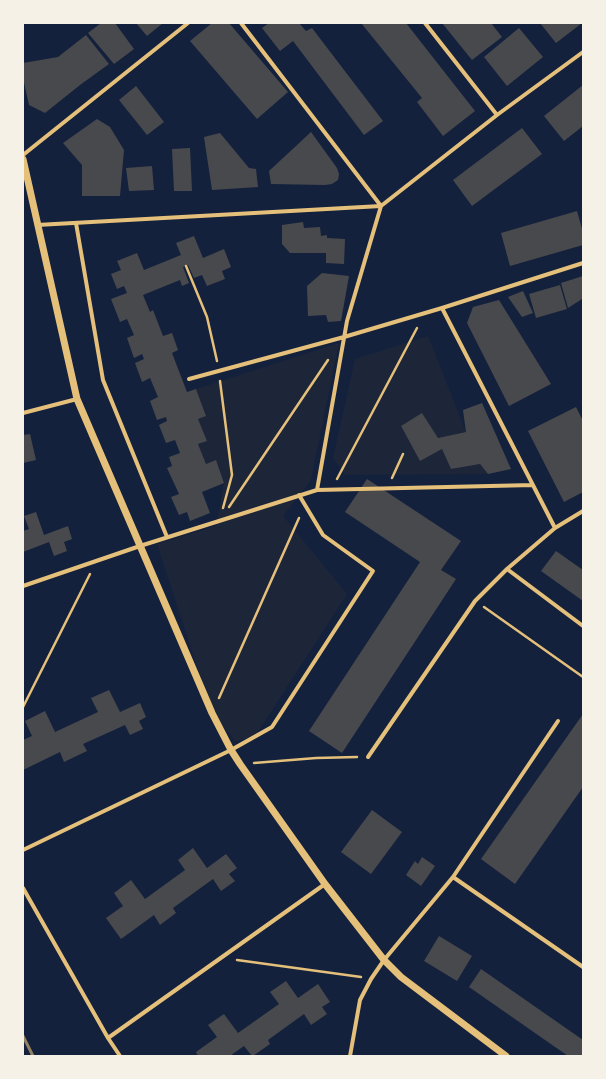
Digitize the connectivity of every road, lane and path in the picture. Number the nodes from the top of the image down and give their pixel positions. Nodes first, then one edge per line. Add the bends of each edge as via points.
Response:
1 (188, 23) edge
2 (242, 23) edge
3 (425, 23) edge
4 (583, 52) edge
5 (496, 114) junction
6 (23, 154) edge
7 (23, 159) edge
8 (381, 206) junction
9 (76, 223) junction
10 (37, 225) junction
11 (583, 263) edge
12 (186, 266) dead end
13 (442, 308) junction
14 (424, 313) junction
15 (344, 337) junction
16 (331, 356) dead end
17 (219, 371) junction
18 (189, 379) dead end
19 (77, 399) junction
20 (23, 413) edge
21 (403, 454) dead end
22 (533, 485) junction
23 (387, 489) junction
24 (317, 490) junction
25 (331, 490) junction
26 (299, 496) junction
27 (305, 506) junction
28 (583, 511) edge
29 (219, 520) junction
30 (555, 528) junction
31 (167, 537) junction
32 (140, 546) junction
33 (97, 560) junction
34 (507, 569) junction
35 (23, 586) edge
36 (475, 601) junction
37 (583, 626) edge
38 (583, 677) edge
39 (23, 707) edge
40 (212, 713) junction
41 (558, 721) dead end
42 (231, 750) junction
43 (368, 757) joint
44 (240, 764) junction
45 (23, 850) edge
46 (453, 877) junction
47 (325, 884) junction
48 (23, 888) edge
49 (220, 958) junction
50 (384, 960) junction
51 (583, 967) edge
52 (372, 979) junction
53 (108, 1038) junction
54 (120, 1056) edge
55 (350, 1056) edge
56 (506, 1056) edge

1 - 6 street
2 - 8 street
3 - 5 street
4 - 5 street
5 - 8 street
7 - 10 street
8 - 9 street
8 - 15 street
9 - 10 street
9 - 31 street via 102,380
10 - 19 street
11 - 13 street
12 - 17 path via 207,317
13 - 14 street
13 - 22 street
14 - 15 street
14 - 25 path
15 - 17 street
15 - 24 street
16 - 29 path
17 - 18 street
17 - 29 path via 232,475
19 - 20 street
19 - 32 street
21 - 23 path
22 - 23 street
22 - 30 street
23 - 25 street
24 - 25 street
24 - 26 street
26 - 27 street
26 - 29 street
27 - 40 path
27 - 42 street via 323,534 372,571 272,727
28 - 30 street
29 - 31 street
30 - 34 street
31 - 32 street
32 - 33 street
32 - 40 street
33 - 35 street
33 - 39 path
34 - 36 street
34 - 37 street
36 - 38 path
36 - 43 street
40 - 42 street
41 - 46 street
42 - 44 street
42 - 45 street
43 - 44 path
44 - 47 street
46 - 50 street
46 - 51 street
47 - 49 street
47 - 50 street
48 - 53 street
49 - 52 path
49 - 53 street
50 - 52 street
50 - 56 street via 400,978
52 - 55 street via 360,1000
53 - 54 street

